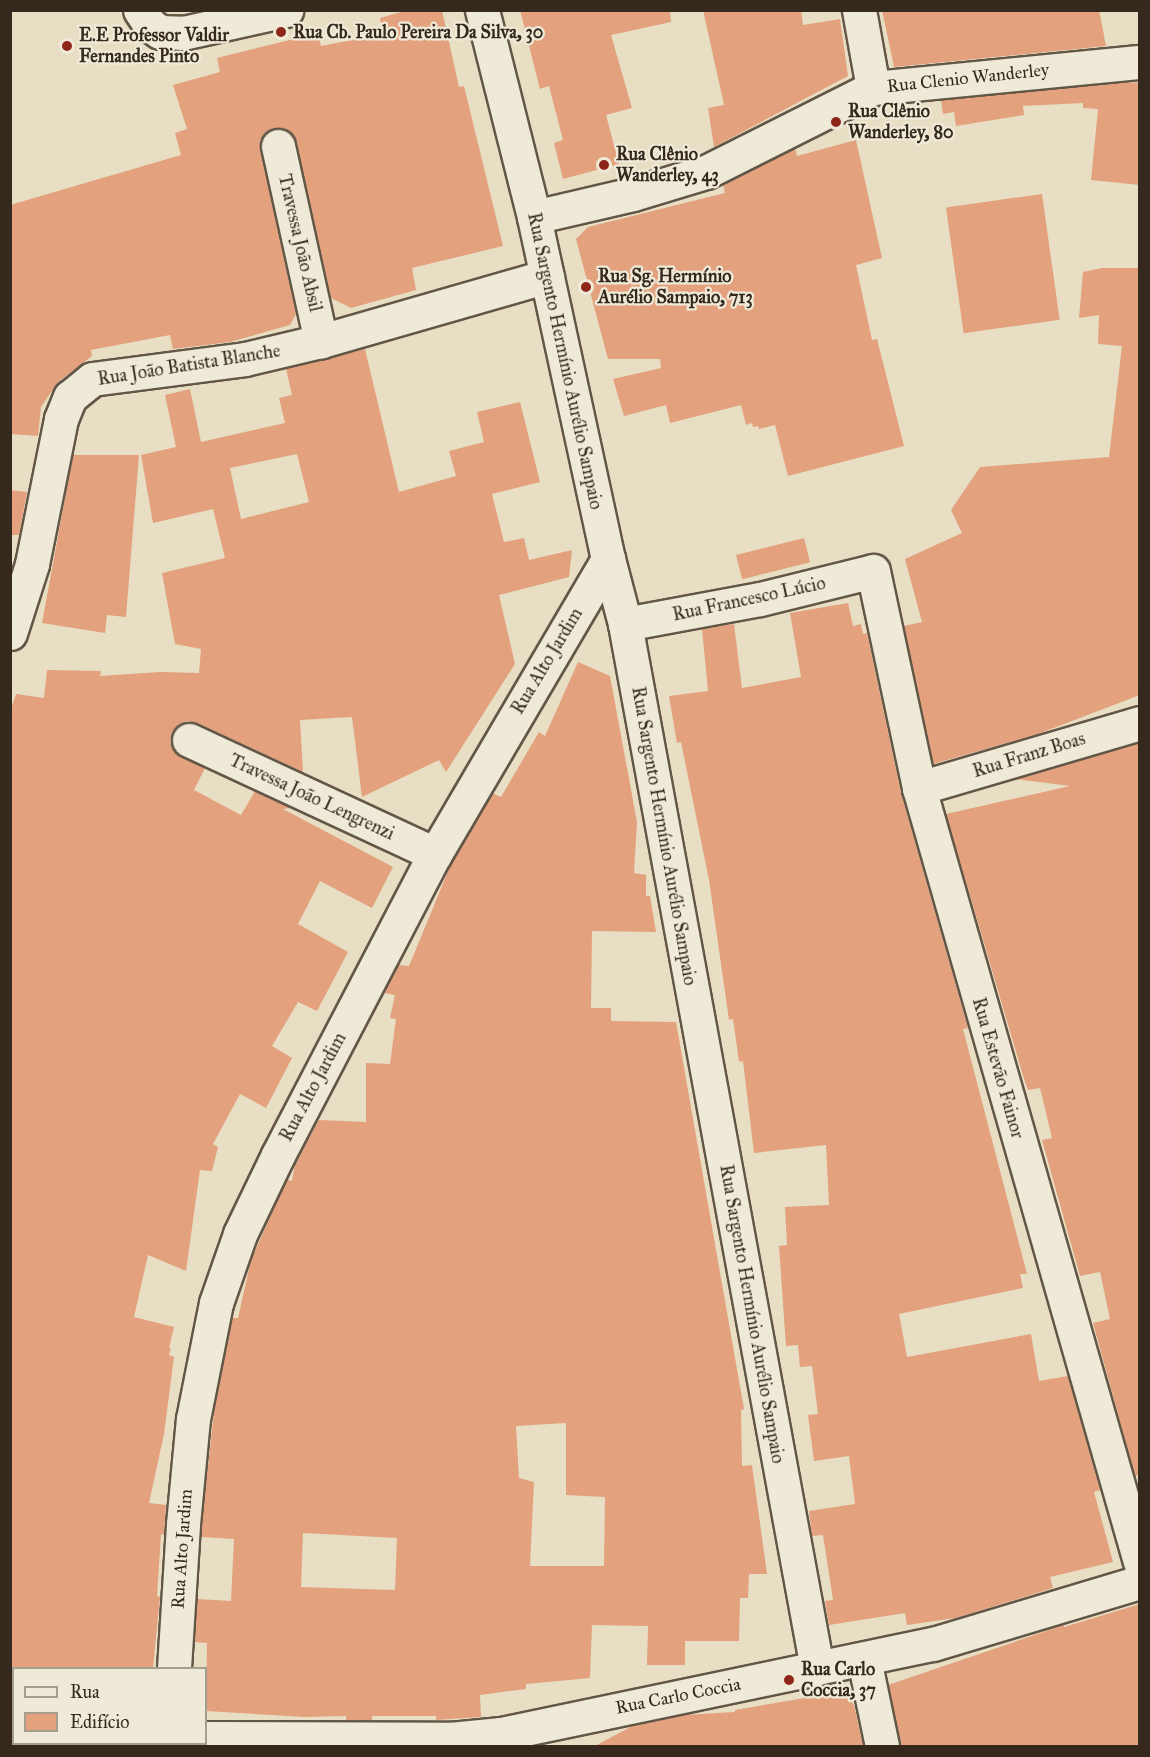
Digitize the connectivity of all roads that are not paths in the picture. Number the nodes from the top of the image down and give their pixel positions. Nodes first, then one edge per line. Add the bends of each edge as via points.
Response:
1 (285, 10) edge
2 (482, 10) edge
3 (859, 10) edge
4 (243, 15) edge
5 (150, 21) edge
6 (1140, 62) edge
7 (873, 88) junction
8 (278, 146) dead end
9 (534, 217) junction
10 (547, 276) junction
11 (321, 340) junction
12 (608, 558) junction
13 (873, 571) joint
14 (625, 624) junction
15 (10, 633) edge
16 (1140, 723) edge
17 (189, 740) dead end
18 (919, 788) junction
19 (435, 854) junction
20 (1140, 1562) edge
21 (1140, 1582) edge
22 (864, 1659) junction
23 (174, 1667) edge
24 (817, 1668) junction
25 (207, 1738) edge
26 (501, 1740) edge
27 (289, 1742) edge
28 (882, 1746) edge

1 - 4 street
2 - 9 street, Rua Sargento Hermínio Aurélio Sampaio
3 - 7 street
4 - 5 street via 183,33
6 - 7 street, Rua Clenio Wanderley
7 - 9 street, Rua Clenio Wanderley via 706,171 633,194
8 - 11 street, Travessa João Absil
9 - 10 street, Rua Sargento Hermínio Aurélio Sampaio
10 - 11 street, Rua João Batista Blanche
10 - 12 street, Rua Sargento Hermínio Aurélio Sampaio
11 - 15 street, Rua João Batista Blanche via 245,360 92,380 70,397 61,419 32,564
12 - 14 street, Rua Sargento Hermínio Aurélio Sampaio
12 - 19 street, Rua Alto Jardim
13 - 14 street, Rua Francesco Lúcio via 760,599
13 - 18 street, Rua Estevão Fainor
14 - 24 street, Rua Sargento Hermínio Aurélio Sampaio
16 - 18 street, Rua Franz Boas
17 - 19 street, Travessa João Lengrenzi
18 - 20 street, Rua Estevão Fainor
19 - 23 street, Rua Alto Jardim via 278,1155 240,1234 216,1302 193,1419
21 - 22 street, Rua Carlo Coccia via 933,1644
22 - 24 street, Rua Carlo Coccia
22 - 28 street
24 - 26 street, Rua Carlo Coccia
25 - 27 street, Rua Carlo Coccia
26 - 27 street, Rua Carlo Coccia

